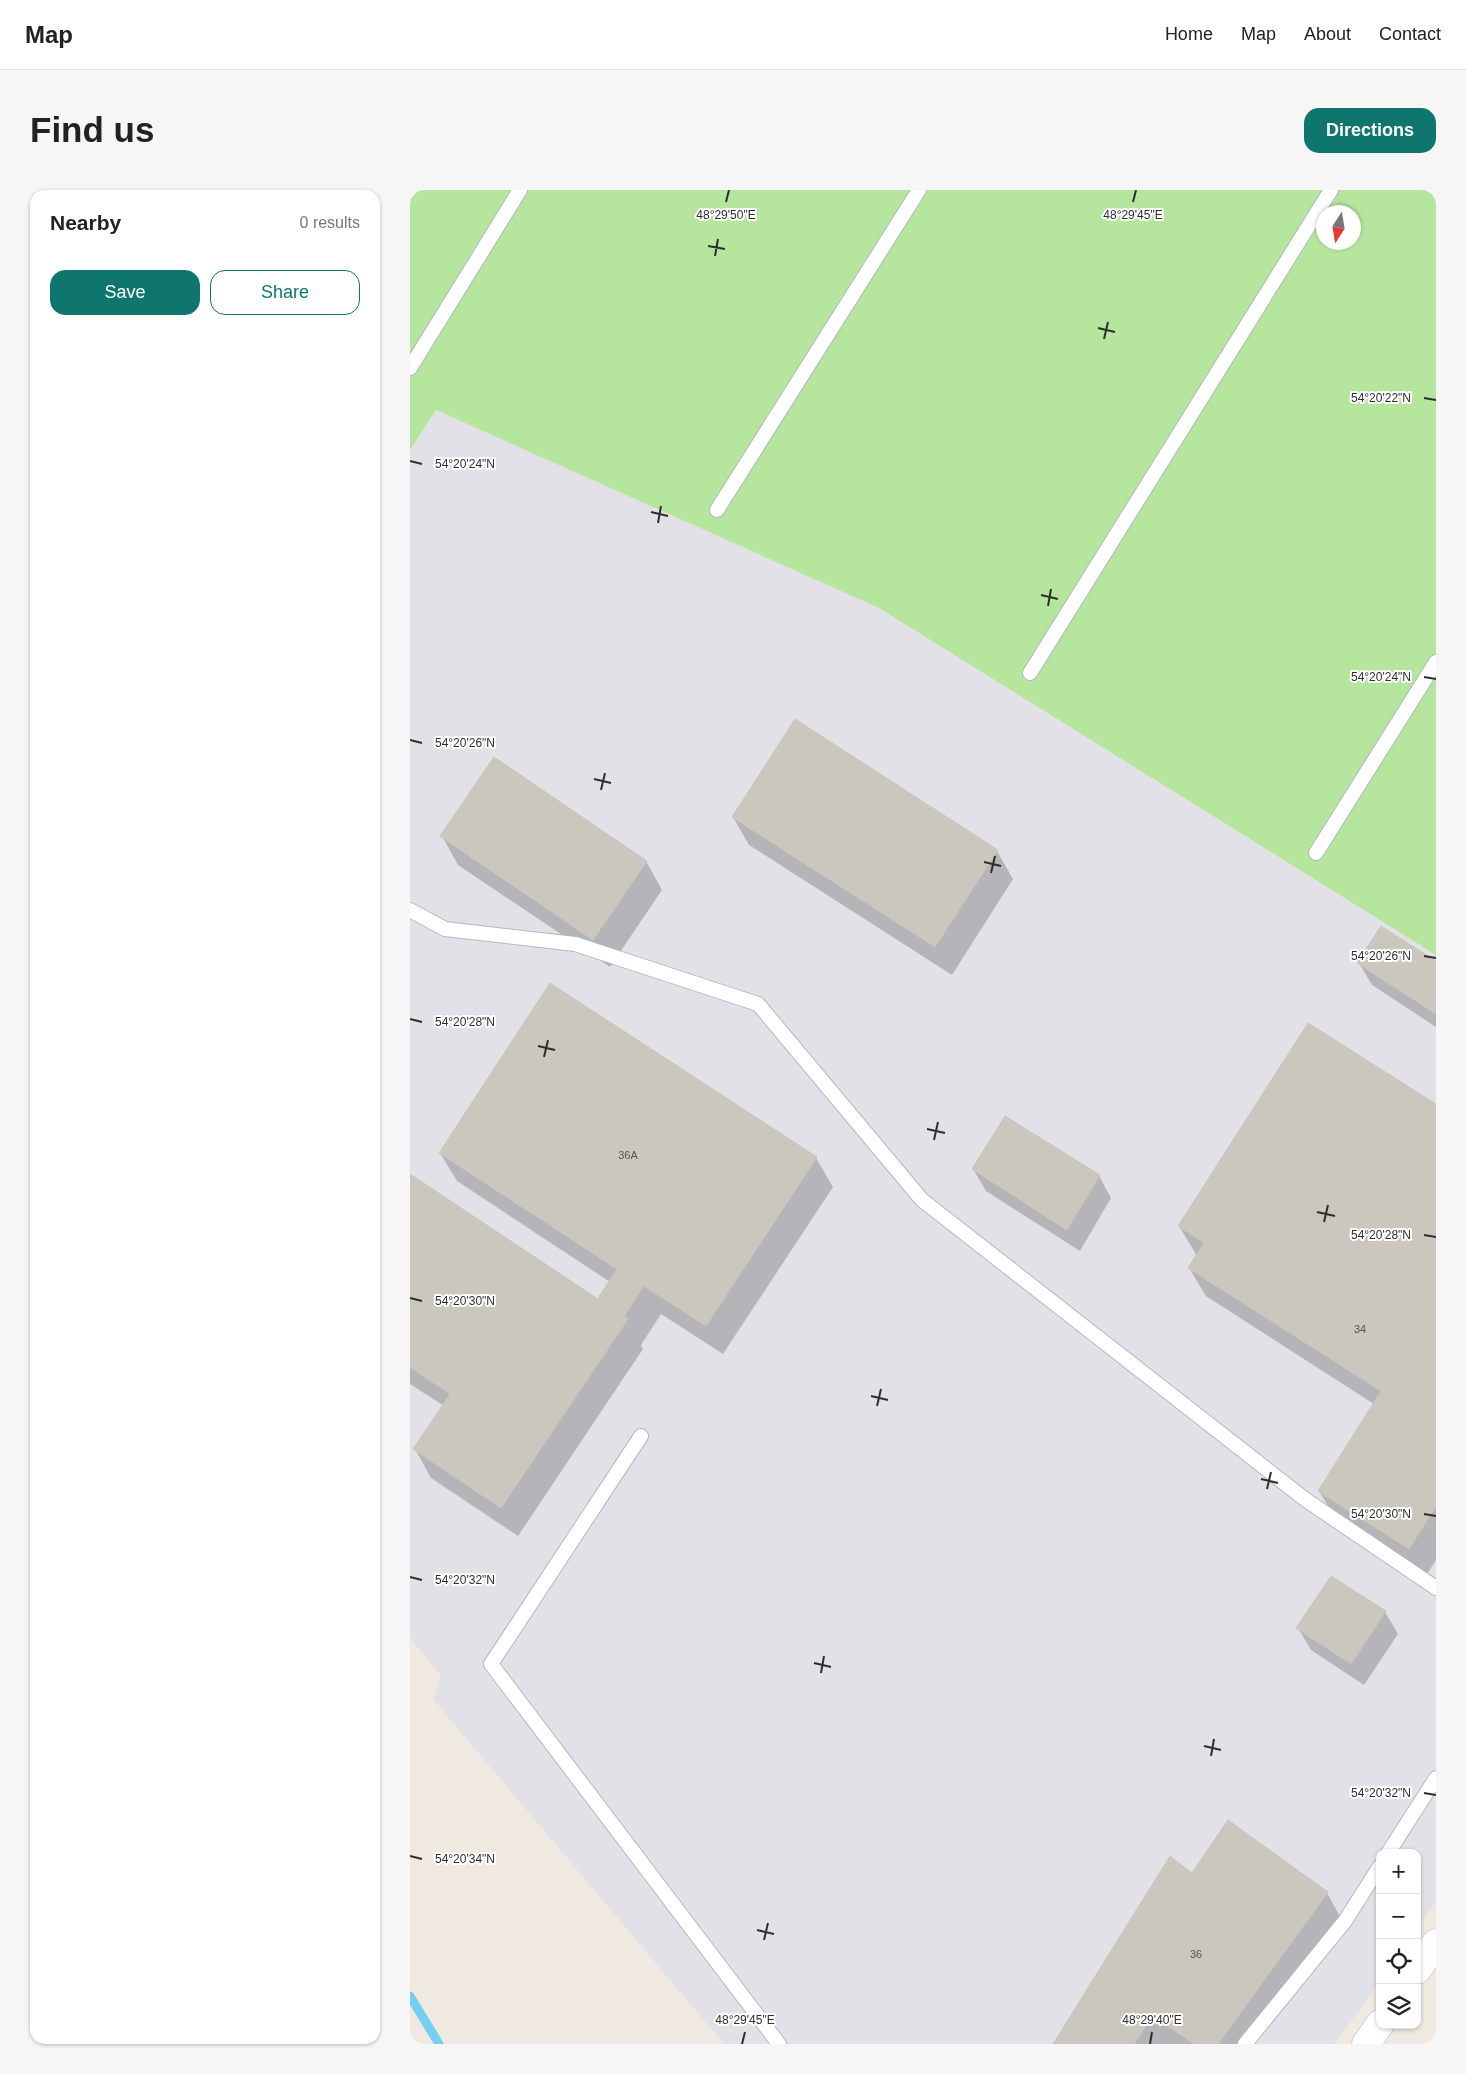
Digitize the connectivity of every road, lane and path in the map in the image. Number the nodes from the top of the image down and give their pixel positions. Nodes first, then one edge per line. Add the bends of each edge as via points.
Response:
1 (520, 190) edge
2 (920, 190) edge
3 (1331, 190) edge
4 (410, 368) edge
5 (717, 510) dead end
6 (1436, 662) edge
7 (1030, 673) dead end
8 (1316, 853) dead end
9 (410, 910) edge
10 (641, 1436) dead end
11 (1436, 1588) edge
12 (1436, 1778) edge
13 (1391, 1849) edge
14 (1376, 1872) edge
15 (1436, 1943) edge
16 (1421, 1964) edge
17 (1376, 2029) edge
18 (779, 2044) edge
19 (1246, 2044) edge
20 (1366, 2044) edge

1 - 4 lane
2 - 5 lane
3 - 7 lane
6 - 8 lane
9 - 11 lane via 445,929 575,944 758,1004 922,1200 1306,1500
10 - 18 lane via 491,1664
12 - 13 lane
14 - 19 lane via 1344,1921
15 - 16 street
17 - 20 street

